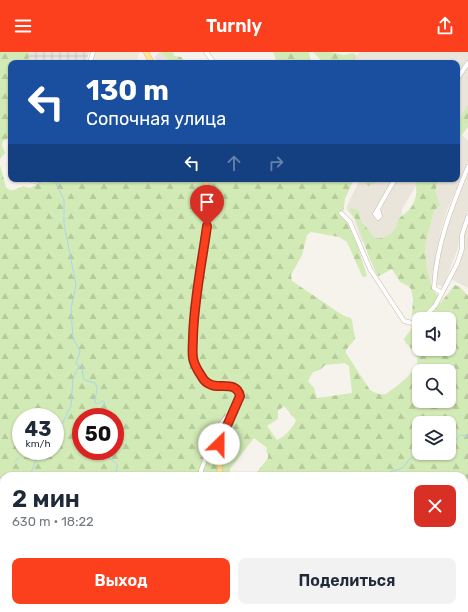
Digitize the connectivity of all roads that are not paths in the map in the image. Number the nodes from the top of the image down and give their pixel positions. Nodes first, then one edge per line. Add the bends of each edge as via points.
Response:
1 (468, 63) edge
2 (460, 75) edge
3 (468, 167) edge
4 (206, 182) edge
5 (393, 182) edge
6 (378, 209) dead end
7 (341, 213) dead end
8 (468, 217) edge
9 (442, 293) junction
10 (429, 312) edge
11 (412, 323) edge
12 (232, 413) junction
13 (201, 472) edge
14 (220, 472) edge

1 - 2 street
3 - 9 street via 447,220 439,252 434,288
4 - 12 main road via 208,215 194,313 193,358 208,384 232,387 238,391 240,396
5 - 6 street
7 - 11 street via 350,222 370,269 404,321
8 - 9 street via 462,235 460,255
9 - 10 street
12 - 13 street via 224,418 219,427
12 - 14 main road via 219,444

